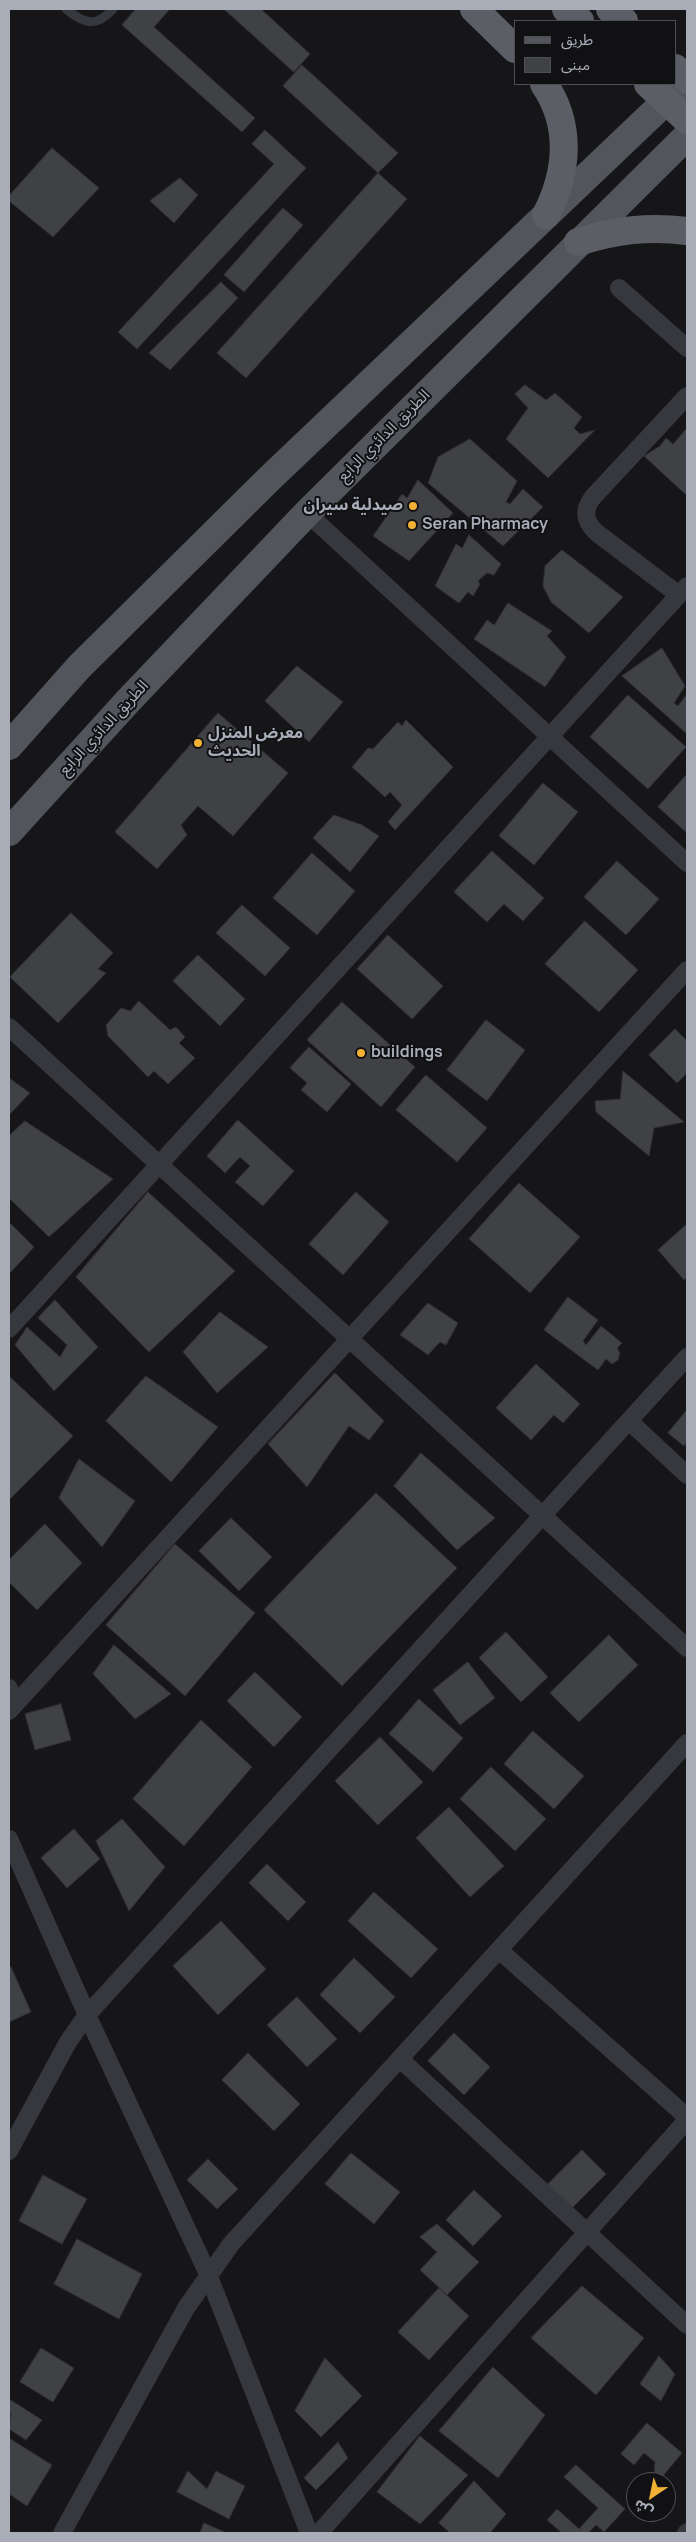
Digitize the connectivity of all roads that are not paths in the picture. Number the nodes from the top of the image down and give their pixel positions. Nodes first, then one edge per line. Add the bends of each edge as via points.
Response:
1 (66, 9) edge
2 (114, 9) edge
3 (474, 9) edge
4 (568, 9) edge
5 (610, 9) edge
6 (555, 20) edge
7 (579, 20) edge
8 (623, 20) edge
9 (509, 39) edge
10 (676, 69) edge
11 (687, 80) edge
12 (544, 85) edge
13 (649, 85) edge
14 (687, 120) edge
15 (687, 136) edge
16 (546, 215) junction
17 (687, 231) edge
18 (578, 242) junction
19 (620, 288) dead end
20 (687, 348) edge
21 (687, 396) edge
22 (307, 513) junction
23 (683, 591) edge
24 (550, 737) junction
25 (9, 746) edge
26 (9, 832) edge
27 (687, 863) edge
28 (687, 970) edge
29 (9, 1027) edge
30 (159, 1165) junction
31 (9, 1329) edge
32 (349, 1339) junction
33 (687, 1357) edge
34 (629, 1421) junction
35 (687, 1475) edge
36 (543, 1516) junction
37 (687, 1648) edge
38 (9, 1688) edge
39 (12, 1708) edge
40 (687, 1742) edge
41 (9, 1839) edge
42 (498, 1950) junction
43 (87, 2015) junction
44 (400, 2058) junction
45 (687, 2118) edge
46 (9, 2151) edge
47 (587, 2232) junction
48 (208, 2274) junction
49 (687, 2325) edge
50 (62, 2533) edge
51 (309, 2533) edge
52 (319, 2533) edge

1 - 2 lane via 82,21 91,22 106,18
3 - 9 highway
4 - 6 highway
4 - 7 highway, bridge
5 - 8 highway
10 - 11 highway
11 - 16 main road
12 - 16 highway via 558,112 565,154 562,176
13 - 14 highway, bridge
15 - 18 main road, الطريق الدائري الرابع
16 - 25 main road via 262,486 79,667
17 - 18 highway via 633,228
18 - 22 main road, الطريق الدائري الرابع
19 - 20 street
21 - 23 street via 593,497 585,516 597,533
22 - 24 street
22 - 26 main road, الطريق الدائري الرابع via 121,708
23 - 24 street
24 - 27 street
24 - 30 street
28 - 32 street
29 - 30 street
30 - 31 street
30 - 32 street
32 - 36 street
32 - 39 street
33 - 34 street
34 - 35 street
34 - 36 street
36 - 37 street
36 - 43 street
38 - 39 street
40 - 42 street
41 - 43 street
42 - 44 street
42 - 45 street
43 - 46 street via 68,2042
43 - 48 street
44 - 47 street
44 - 48 street via 231,2244
45 - 47 street
47 - 49 street
47 - 52 street
48 - 50 street
48 - 51 street

